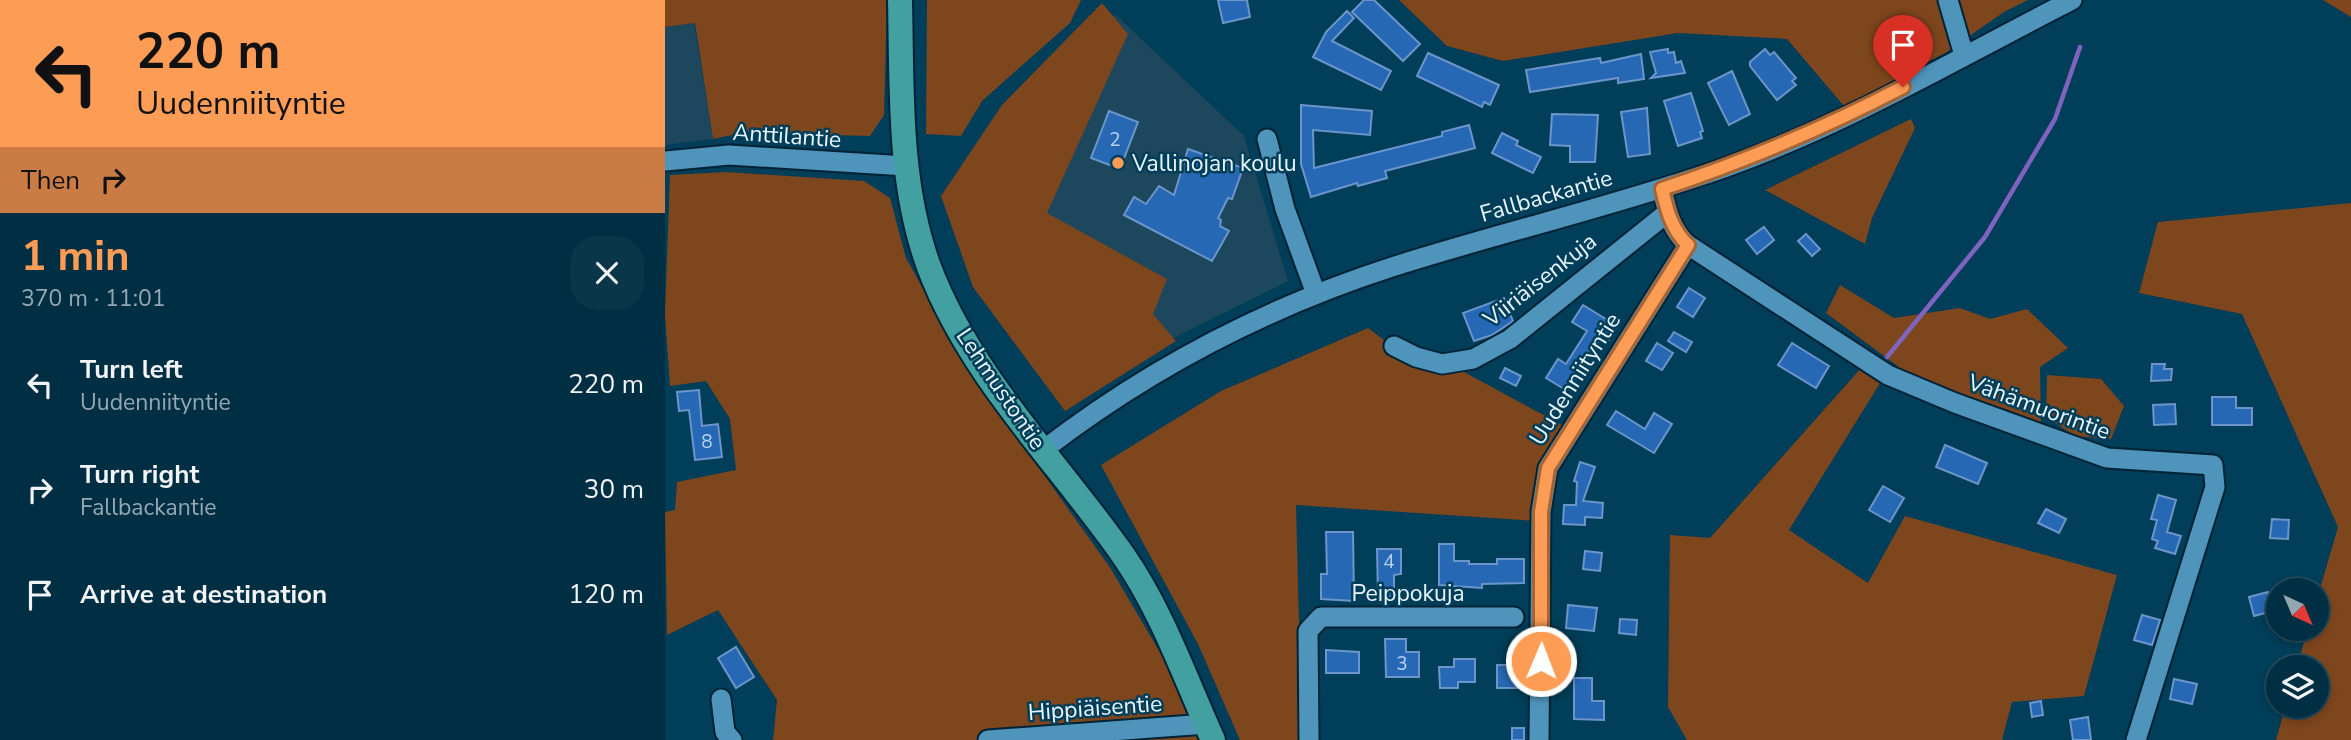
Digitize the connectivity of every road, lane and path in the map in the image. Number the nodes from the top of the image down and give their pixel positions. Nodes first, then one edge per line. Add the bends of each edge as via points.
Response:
1 (901, 0) edge
2 (1948, 0) edge
3 (2072, 0) edge
4 (1964, 55) junction
5 (1267, 139) dead end
6 (665, 161) edge
7 (906, 166) junction
8 (1662, 189) junction
9 (1667, 213) junction
10 (1688, 245) junction
11 (1316, 294) junction
12 (1394, 346) dead end
13 (1042, 451) junction
14 (1514, 617) dead end
15 (720, 699) dead end
16 (1210, 732) edge
17 (732, 740) edge
18 (988, 740) edge
19 (1309, 740) edge
20 (1539, 740) edge
21 (2136, 740) edge

1 - 7 main road, Lehmustontie
2 - 4 street
3 - 4 street, Fallbackantie
4 - 8 street, Fallbackantie via 1821,127
5 - 11 street via 1285,209
6 - 7 street, Anttilantie via 729,155
7 - 13 main road, Lehmustontie via 928,265 941,294 973,353
8 - 9 street
8 - 11 street, Fallbackantie via 1392,267
9 - 10 street
9 - 12 street, Viiriäisenkuja via 1510,339 1473,359 1442,364
10 - 20 street, Uudenniityntie via 1548,468 1541,512
10 - 21 street, Vähämuorintie via 1888,375 1921,389 2107,458 2213,465 2215,487
11 - 13 street, Fallbackantie via 1191,351 1119,394
13 - 16 main road, Lehmustontie via 1124,557 1181,661
14 - 19 street, Peippokuja via 1321,617 1308,631
15 - 17 street via 725,732
16 - 18 street, Hippiäisentie

